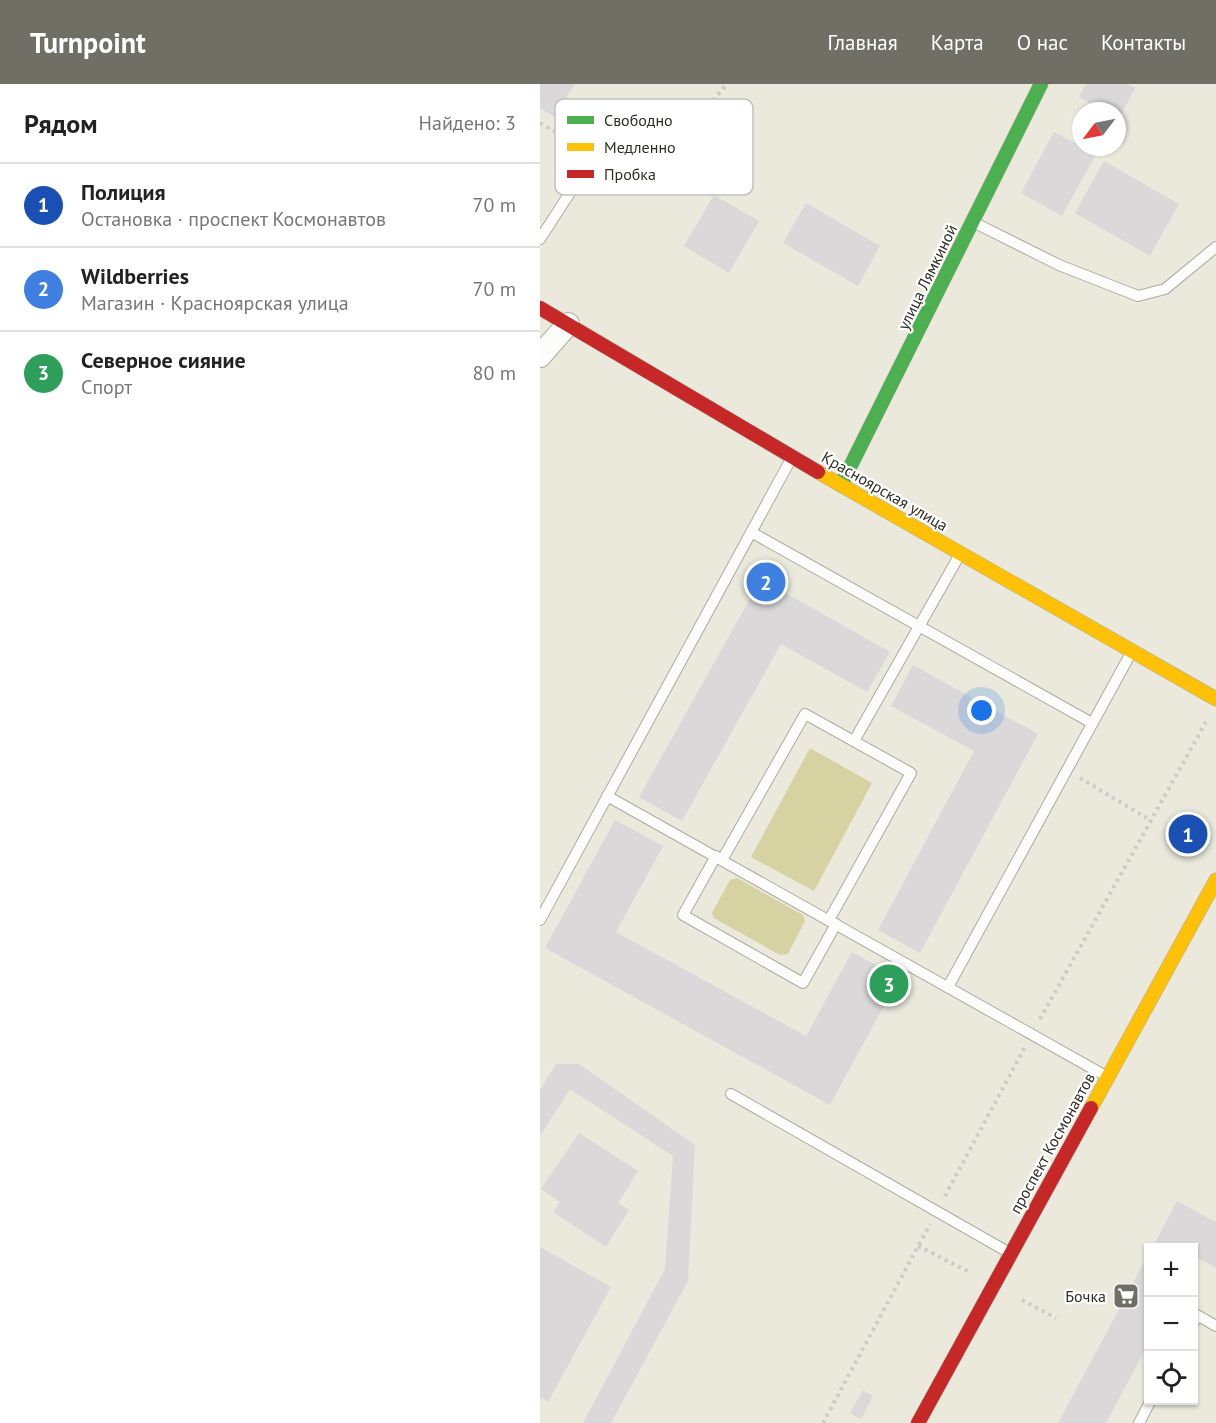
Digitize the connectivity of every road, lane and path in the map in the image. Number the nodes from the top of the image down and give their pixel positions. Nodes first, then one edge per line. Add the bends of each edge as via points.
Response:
1 (727, 84) edge
2 (1041, 84) edge
3 (714, 99) edge
4 (540, 123) edge
5 (555, 131) edge
6 (569, 195) edge
7 (973, 222) junction
8 (540, 239) edge
9 (1216, 247) edge
10 (540, 308) edge
11 (568, 324) junction
12 (540, 356) edge
13 (792, 456) junction
14 (841, 485) junction
15 (751, 532) junction
16 (961, 553) junction
17 (920, 626) junction
18 (1132, 651) junction
19 (1216, 699) edge
20 (1211, 713) dead end
21 (1092, 723) junction
22 (854, 741) junction
23 (1066, 770) junction
24 (607, 796) junction
25 (1152, 821) junction
26 (719, 858) junction
27 (1216, 880) edge
28 (540, 920) edge
29 (832, 922) junction
30 (948, 987) junction
31 (1032, 1034) junction
32 (1107, 1077) junction
33 (730, 1094) dead end
34 (936, 1212) junction
35 (918, 1246) junction
36 (1011, 1254) junction
37 (973, 1274) dead end
38 (1022, 1300) dead end
39 (1198, 1316) edge
40 (1056, 1318) dead end
41 (1216, 1326) edge
42 (1149, 1405) edge
43 (823, 1423) edge
44 (918, 1423) edge
45 (1139, 1423) edge

1 - 3 path
2 - 7 street, улица Лямкиной
4 - 5 path
6 - 8 lane
7 - 9 lane via 1059,265 1138,296 1165,289
7 - 14 street, улица Лямкиной
10 - 11 street, Красноярская улица
11 - 12 street
11 - 13 street, Красноярская улица
13 - 14 street, Красноярская улица
13 - 15 lane
14 - 16 street, Красноярская улица
15 - 17 lane
15 - 24 lane
16 - 17 lane
16 - 18 street, Красноярская улица
17 - 21 lane
17 - 22 lane
18 - 19 street, Красноярская улица
18 - 21 lane
20 - 25 path
21 - 23 lane
22 - 26 lane via 805,714
22 - 29 lane via 911,773
23 - 25 path
23 - 30 lane
24 - 26 lane
24 - 28 lane
25 - 31 path
26 - 29 lane
26 - 29 lane via 682,915 803,983
27 - 32 street, проспект Космонавтов
29 - 30 lane
30 - 31 lane
31 - 32 lane
31 - 34 path
32 - 36 street, проспект Космонавтов
33 - 34 lane
34 - 35 path
34 - 36 lane
35 - 37 path
35 - 43 path
36 - 44 street, проспект Космонавтов
38 - 40 path
39 - 41 lane
42 - 45 lane

